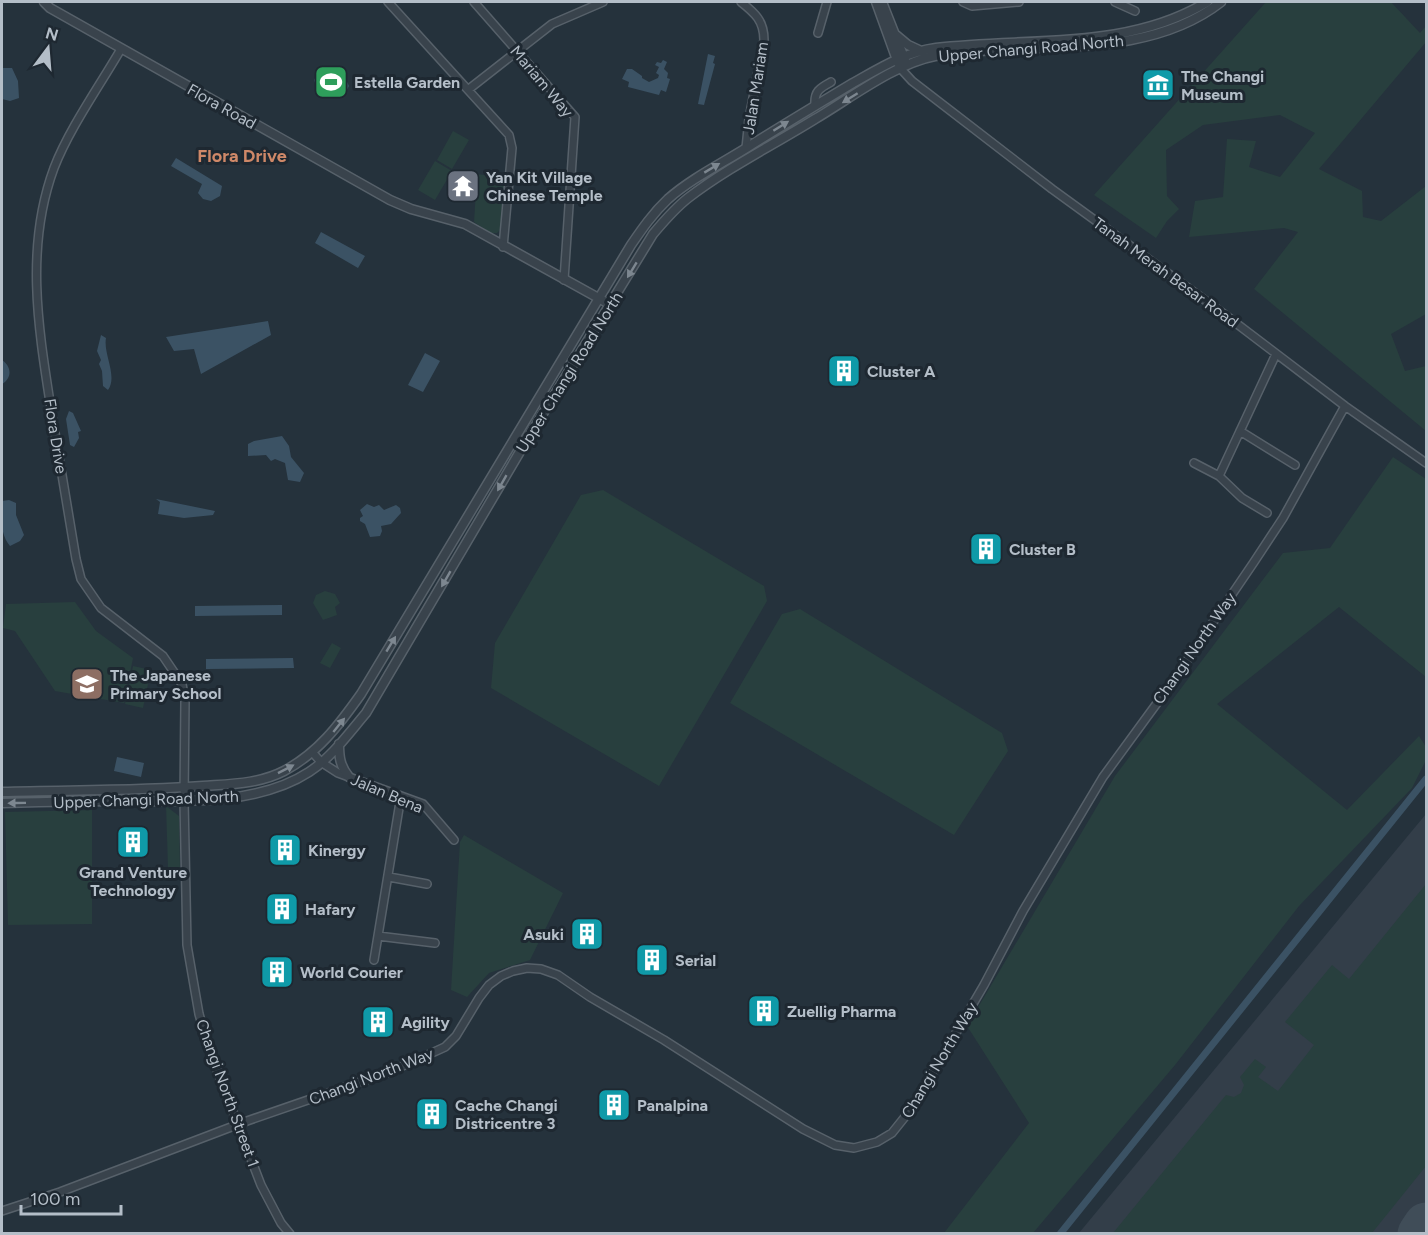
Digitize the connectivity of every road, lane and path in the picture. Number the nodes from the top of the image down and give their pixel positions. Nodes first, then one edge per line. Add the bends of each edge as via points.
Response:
1 (44, 2) edge
2 (388, 2) edge
3 (474, 2) edge
4 (603, 2) edge
5 (741, 2) edge
6 (827, 2) edge
7 (876, 2) edge
8 (882, 2) edge
9 (963, 2) edge
10 (1019, 2) edge
11 (1115, 2) edge
12 (1207, 2) edge
13 (1221, 2) edge
14 (1135, 11) dead end
15 (818, 33) dead end
16 (895, 35) junction
17 (892, 45) junction
18 (122, 49) junction
19 (517, 50) junction
20 (921, 51) junction
21 (900, 57) junction
22 (904, 68) junction
23 (879, 69) junction
24 (831, 82) dead end
25 (469, 89) junction
26 (815, 105) junction
27 (746, 148) junction
28 (503, 247) junction
29 (564, 280) junction
30 (599, 298) junction
31 (611, 305) junction
32 (1276, 354) junction
33 (1345, 406) junction
34 (1240, 431) junction
35 (1194, 463) dead end
36 (1426, 464) edge
37 (1295, 465) dead end
38 (1219, 476) junction
39 (1268, 513) dead end
40 (460, 527) junction
41 (476, 528) junction
42 (339, 744) junction
43 (314, 753) junction
44 (321, 762) junction
45 (349, 777) junction
46 (184, 788) junction
47 (2, 792) edge
48 (401, 796) junction
49 (184, 800) junction
50 (2, 803) edge
51 (454, 840) dead end
52 (389, 877) junction
53 (427, 884) dead end
54 (378, 936) junction
55 (435, 943) dead end
56 (374, 960) dead end
57 (239, 1124) junction
58 (2, 1211) edge
59 (290, 1233) edge

1 - 18 street, Flora Road
2 - 25 street
3 - 19 street, Mariam Way
4 - 19 street via 552,24
5 - 27 street, Jalan Mariam via 764,27
6 - 15 street
7 - 17 street
8 - 16 street
9 - 10 street via 972,6
11 - 14 street
12 - 20 street, Upper Changi Road North via 1167,22 1120,34
13 - 22 street, Upper Changi Road North via 1169,29 1122,41 937,56
16 - 20 street
16 - 21 street
17 - 21 street
17 - 23 street
18 - 28 street, Flora Road via 390,200 465,225
18 - 46 street, Flora Drive via 63,147 49,185 36,241 39,323 81,579 101,608 163,656 182,684
19 - 25 street
19 - 29 street, Mariam Way via 575,117
20 - 21 street, Upper Changi Road North
21 - 22 street
21 - 23 street, Upper Changi Road North
22 -> 31 street, Upper Changi Road North via 681,204 653,234
22 - 32 street, Tanah Merah Besar Road via 909,77 1038,179
23 - 26 street, Upper Changi Road North
24 - 26 street, Upper Changi Road North via 819,88
25 - 28 street via 511,140
27 -> 26 street, Upper Changi Road North
30 -> 27 street, Upper Changi Road North via 656,211 700,175
28 - 29 street
29 - 30 street
30 - 31 street
30 - 40 street, Upper Changi Road North
31 -> 41 street, Upper Changi Road North
32 - 33 street, Tanah Merah Besar Road
32 - 34 street
33 - 36 street, Tanah Merah Besar Road
33 - 57 street, Changi North Way via 1254,562 1103,777 912,1108 892,1133 866,1146 835,1145 803,1129 558,975 527,968 507,974 489,986 445,1047 389,1072
34 - 37 street
34 - 38 street
35 - 38 street
38 - 39 street via 1242,498
40 - 41 street
43 -> 40 street, Upper Changi Road North via 361,694
41 -> 42 street, Upper Changi Road North via 366,713
42 - 44 street, Upper Changi Road North
42 - 45 street via 339,759
43 - 44 street, Jalan Bena
46 -> 43 street, Upper Changi Road North via 257,781 282,773
44 - 45 street, Jalan Bena
44 - 49 street, Upper Changi Road North via 282,787 235,797
45 - 48 street, Jalan Bena
46 - 47 street, Upper Changi Road North
46 - 49 street, Flora Drive
48 - 51 street, Jalan Bena via 428,808
48 - 52 street
49 -> 50 street, Upper Changi Road North
49 - 57 street, Changi North Street 1 via 187,945 193,984 209,1049
52 - 53 street
52 - 54 street
54 - 55 street
54 - 56 street
57 - 58 street, Changi North Way
57 - 59 street, Changi North Street 1 via 261,1185

